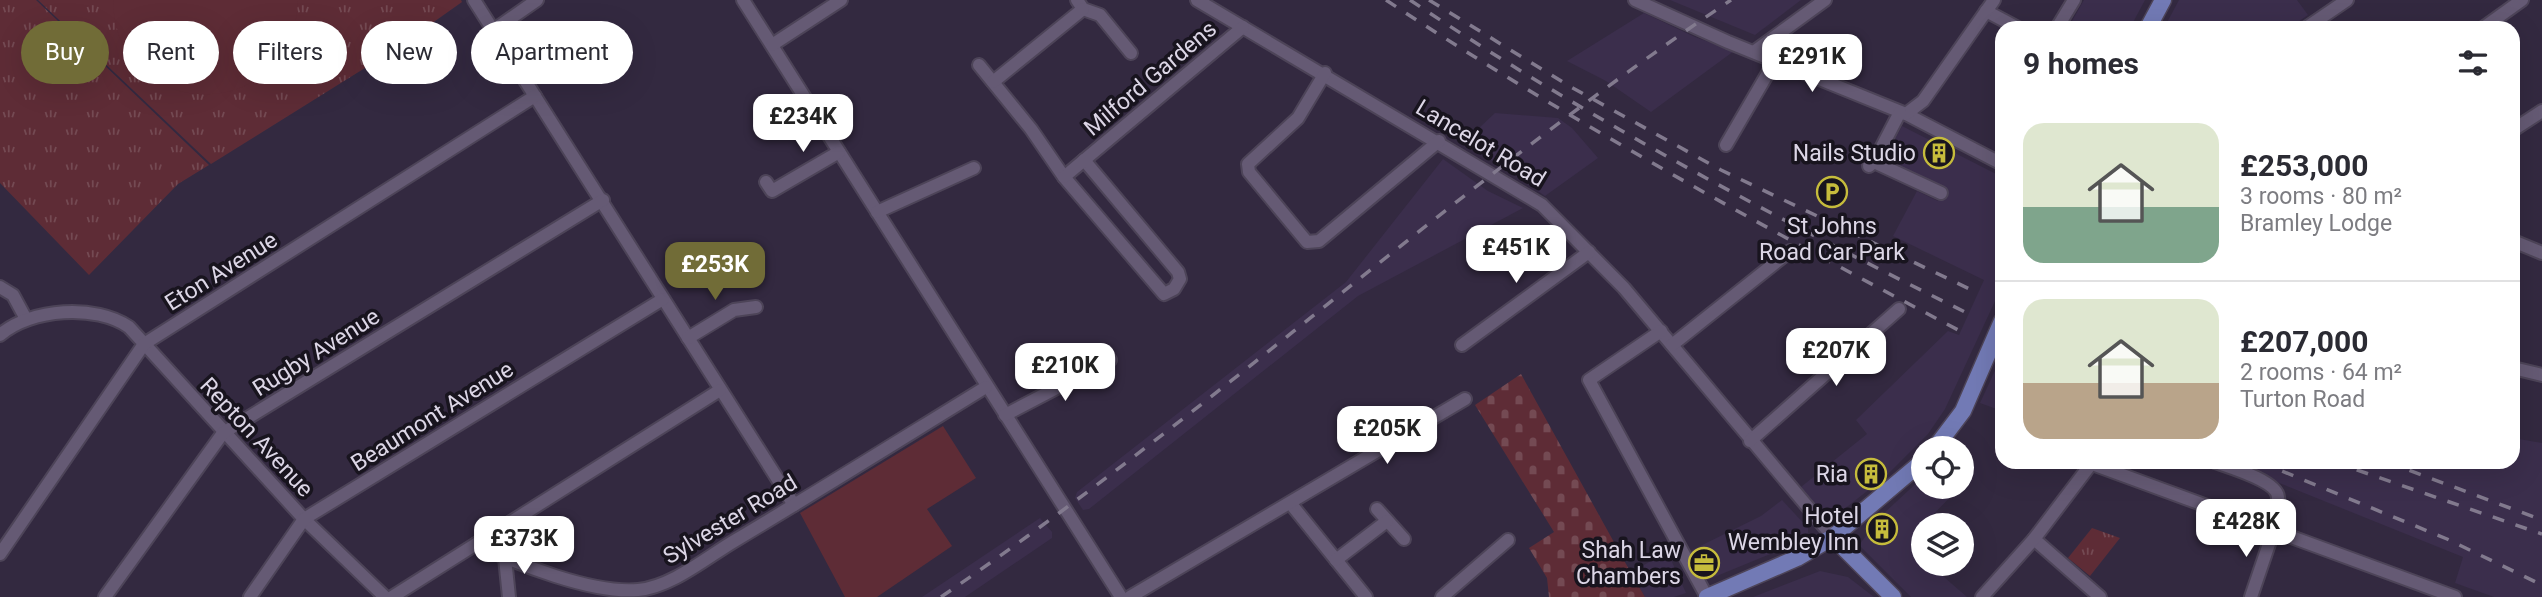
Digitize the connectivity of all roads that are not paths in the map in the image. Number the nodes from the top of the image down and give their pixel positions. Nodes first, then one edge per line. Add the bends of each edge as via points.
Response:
1 (474, 0) edge
2 (537, 0) edge
3 (743, 0) edge
4 (841, 0) edge
5 (1198, 0) edge
6 (1635, 0) edge
7 (1825, 0) edge
8 (2074, 0) edge
9 (2162, 0) edge
10 (2347, 0) edge
11 (2522, 0) edge
12 (1080, 4) edge
13 (1990, 5) edge
14 (488, 21) edge
15 (507, 21) edge
16 (2009, 21) edge
17 (2061, 21) edge
18 (2152, 21) edge
19 (2316, 21) edge
20 (2493, 21) edge
21 (1243, 27) junction
22 (772, 45) junction
23 (1755, 51) junction
24 (1131, 53) dead end
25 (1774, 61) junction
26 (979, 65) dead end
27 (1325, 73) junction
28 (993, 82) junction
29 (528, 84) edge
30 (535, 96) junction
31 (2542, 111) edge
32 (1903, 113) junction
33 (2520, 125) edge
34 (1439, 141) junction
35 (1726, 145) dead end
36 (838, 152) junction
37 (1084, 160) junction
38 (1995, 160) edge
39 (974, 168) dead end
40 (1064, 177) junction
41 (771, 191) dead end
42 (1941, 193) dead end
43 (603, 200) junction
44 (877, 212) junction
45 (2520, 244) edge
46 (1790, 251) dead end
47 (1589, 252) junction
48 (2542, 253) edge
49 (0, 287) edge
50 (663, 299) junction
51 (756, 307) dead end
52 (1899, 309) dead end
53 (26, 319) junction
54 (1661, 331) junction
55 (0, 335) edge
56 (688, 338) junction
57 (1995, 340) edge
58 (144, 344) junction
59 (1462, 345) dead end
60 (1672, 345) junction
61 (1110, 360) dead end
62 (2520, 370) edge
63 (2542, 375) edge
64 (986, 387) junction
65 (720, 390) junction
66 (1465, 399) dead end
67 (1005, 415) junction
68 (223, 433) junction
69 (1944, 436) edge
70 (1750, 441) junction
71 (2085, 469) edge
72 (2105, 469) edge
73 (2232, 469) edge
74 (1911, 471) edge
75 (1291, 504) junction
76 (794, 505) junction
77 (1377, 509) dead end
78 (304, 519) junction
79 (1387, 521) junction
80 (2270, 531) junction
81 (1833, 537) junction
82 (1404, 539) dead end
83 (2034, 539) junction
84 (1508, 541) dead end
85 (476, 544) junction
86 (0, 554) edge
87 (505, 558) junction
88 (1336, 559) junction
89 (613, 594) edge
90 (105, 597) edge
91 (250, 597) edge
92 (386, 597) edge
93 (392, 597) edge
94 (509, 597) edge
95 (1121, 597) edge
96 (1130, 597) edge
97 (1366, 597) edge
98 (1442, 597) edge
99 (1707, 597) edge
100 (1893, 597) edge
101 (1982, 597) edge
102 (2100, 597) edge
103 (2251, 597) edge
104 (2455, 597) edge

1 - 14 street
2 - 15 street
3 - 22 street
4 - 22 street
5 - 21 street, Lancelot Road
6 - 23 street
7 - 23 street
8 - 17 street
9 - 18 main road
10 - 19 street
11 - 20 street
12 - 24 street via 1100,15
12 - 28 street
13 - 16 street
13 - 32 street via 1923,101
21 - 27 street, Lancelot Road
21 - 37 street, Milford Gardens
22 - 36 street
23 - 25 street
25 - 32 street
25 - 35 street
26 - 28 street, Milford Gardens
27 - 34 street, Lancelot Road
27 - 34 street via 1298,118 1248,164 1307,242 1319,241
28 - 40 street, Milford Gardens
29 - 30 street
30 - 43 street
30 - 58 street, Eton Avenue
31 - 33 street
32 - 38 street
32 - 42 street via 1872,164
34 - 47 street, Lancelot Road via 1542,205
36 - 41 street
36 - 44 street
37 - 40 street, Milford Gardens
37 - 40 street, Milford Gardens via 1178,272 1180,279 1174,289 1164,294
39 - 44 street
43 - 50 street
43 - 68 street, Rugby Avenue
44 - 64 street
45 - 48 street
46 - 60 street
47 - 54 street, Lancelot Road
47 - 59 street
49 - 53 street via 13,295
50 - 56 street
50 - 78 street, Beaumont Avenue
51 - 56 street via 734,310
52 - 70 street
53 - 55 street
53 - 58 street, Repton Avenue via 97,312 129,327
54 - 60 street, Lancelot Road
54 - 99 street via 1588,380
56 - 65 street
57 - 69 main road via 1963,411
58 - 68 street, Repton Avenue
58 - 86 street, Eton Avenue
60 - 70 street, Lancelot Road
61 - 67 street
62 - 63 street
64 - 67 street
64 - 76 street, Sylvester Road
65 - 76 street
65 - 85 street
66 - 75 street
67 - 95 street
68 - 78 street, Repton Avenue
68 - 90 street, Rugby Avenue
70 - 81 street, Lancelot Road
71 - 83 street
72 - 80 street
73 - 80 street via 2277,491
74 - 81 main road
75 - 88 street
75 - 96 street
76 - 89 street, Sylvester Road via 658,585
77 - 79 street
78 - 91 street, Beaumont Avenue
78 - 92 street, Repton Avenue
79 - 82 street
79 - 88 street
80 - 103 street
80 - 104 street
81 - 99 main road
81 - 100 main road
83 - 101 street
83 - 102 street
84 - 98 street
85 - 87 street, Sylvester Road
85 - 93 street
87 - 89 street, Sylvester Road
87 - 94 street
88 - 97 street

